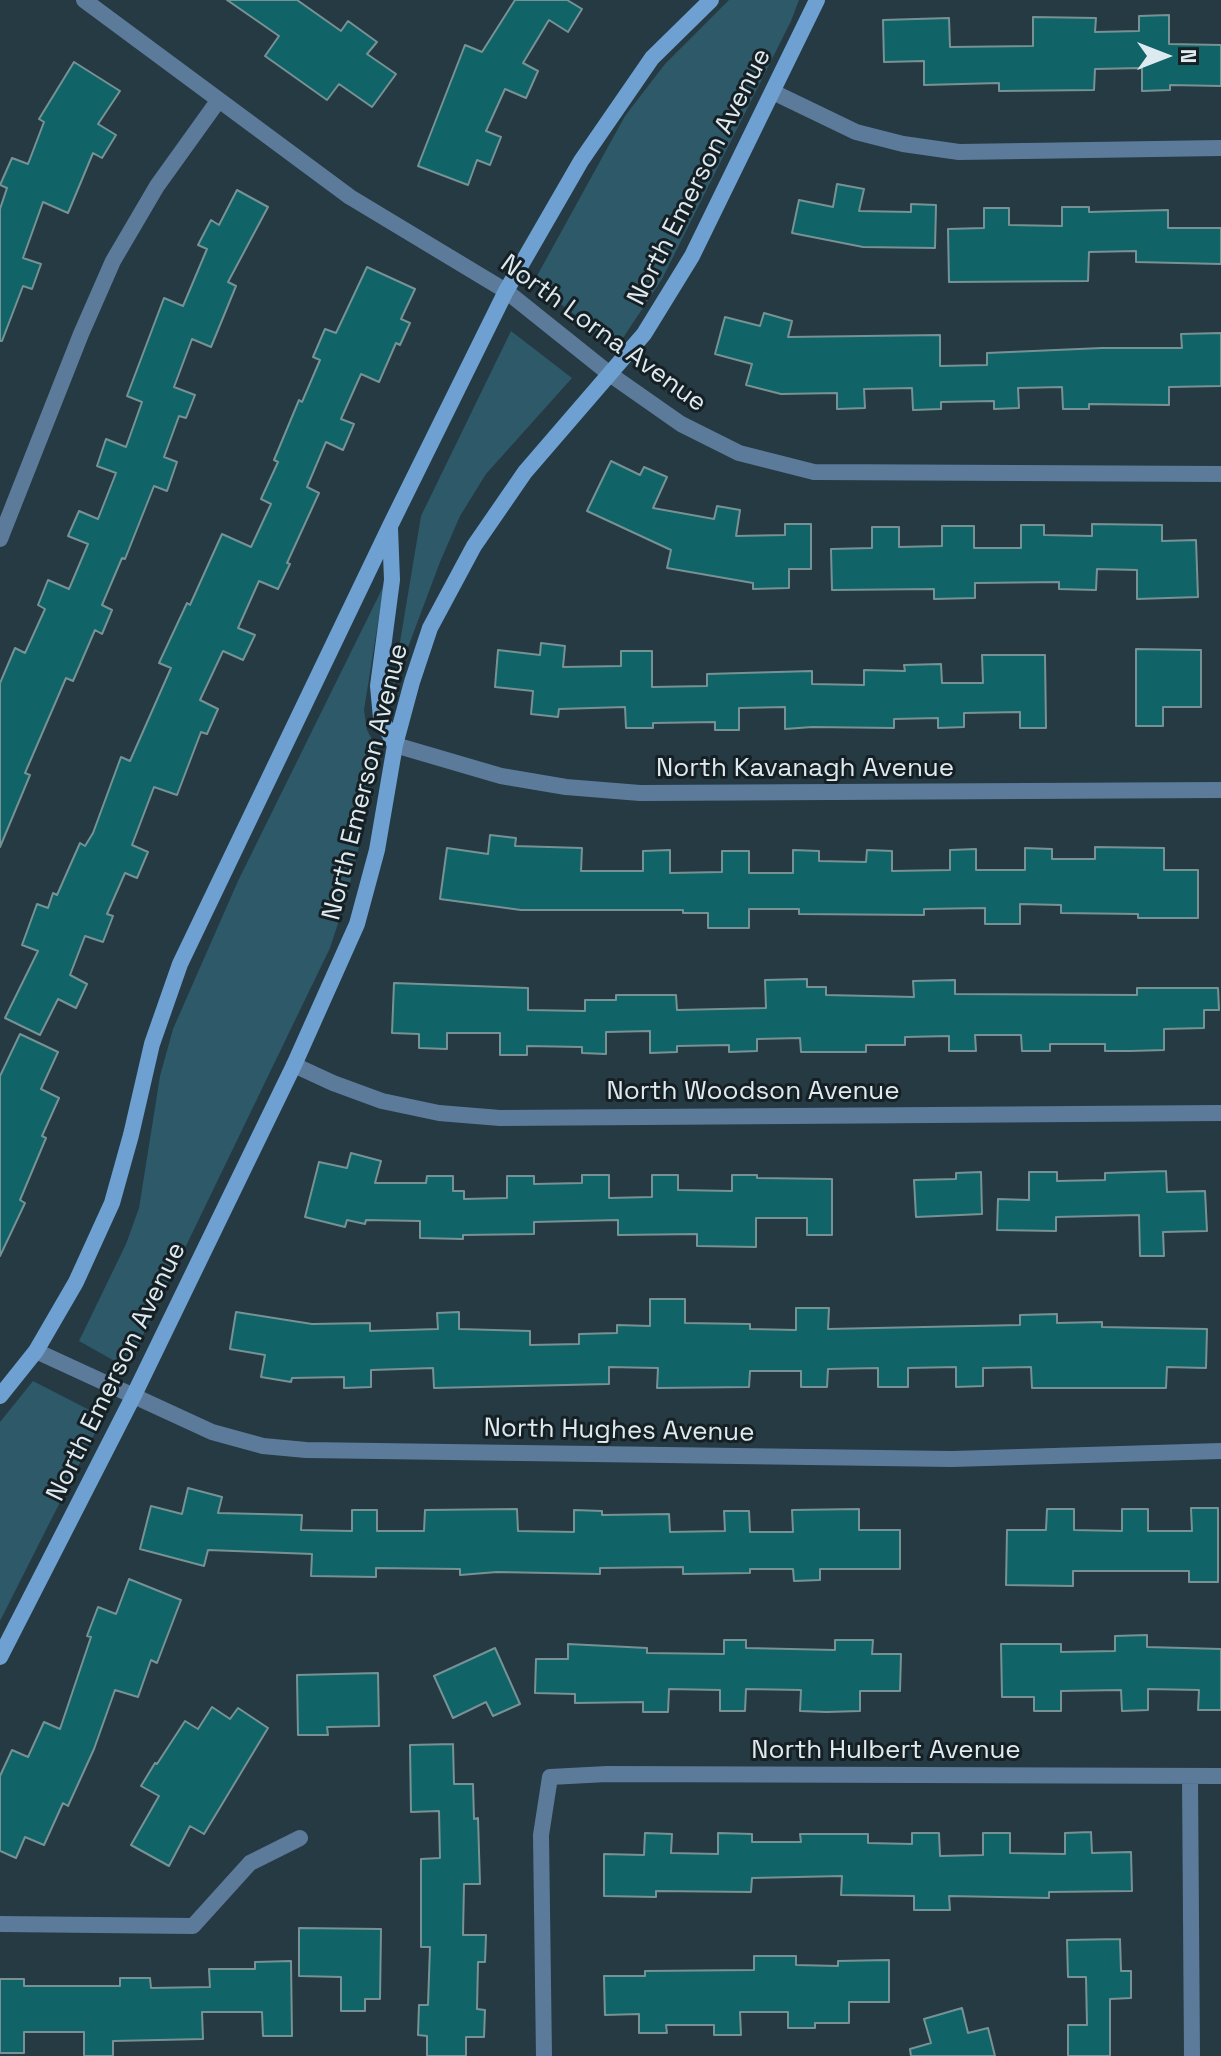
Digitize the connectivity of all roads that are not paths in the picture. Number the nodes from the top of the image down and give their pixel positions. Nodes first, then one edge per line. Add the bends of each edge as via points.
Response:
1 (84, 0) edge
2 (711, 0) edge
3 (817, 0) edge
4 (773, 92) junction
5 (218, 101) junction
6 (1221, 148) edge
7 (506, 291) junction
8 (611, 375) junction
9 (1221, 474) edge
10 (390, 526) junction
11 (0, 539) edge
12 (395, 745) junction
13 (1221, 790) edge
14 (294, 1065) junction
15 (1221, 1113) edge
16 (36, 1351) junction
17 (0, 1396) edge
18 (133, 1397) junction
19 (1221, 1451) edge
20 (0, 1657) edge
21 (1221, 1776) edge
22 (1190, 1777) junction
23 (300, 1838) dead end
24 (0, 1924) edge
25 (544, 2056) edge
26 (1192, 2056) edge

1 - 5 street, North Lorna Avenue
2 - 7 street via 652,58 581,161
3 - 4 street, North Emerson Avenue
4 - 6 street via 856,132 959,152
4 - 8 street, North Emerson Avenue via 692,256 644,334
5 - 7 street, North Lorna Avenue via 350,197
5 - 11 street via 157,186 113,261
7 - 8 street, North Lorna Avenue
7 - 10 street
8 - 9 street, North Lorna Avenue via 681,424 739,453 814,472
8 - 12 street, North Emerson Avenue via 525,472 474,546 430,628
10 - 12 street via 392,580 378,686 381,718
10 - 16 street via 180,964 152,1044 112,1203 76,1282
12 - 13 street, North Kavanagh Avenue via 501,776 640,793
12 - 14 street, North Emerson Avenue via 377,850 357,924
14 - 15 street, North Woodson Avenue via 382,1101 500,1118
14 - 18 street, North Emerson Avenue
16 - 17 street
16 - 18 street, North Hughes Avenue
18 - 19 street, North Hughes Avenue via 212,1432 263,1446 306,1450 952,1459
18 - 20 street, North Emerson Avenue
21 - 22 street, North Hulbert Avenue
22 - 25 street, North Hulbert Avenue via 550,1777 541,1835
22 - 26 street
23 - 24 street via 250,1863 193,1926

